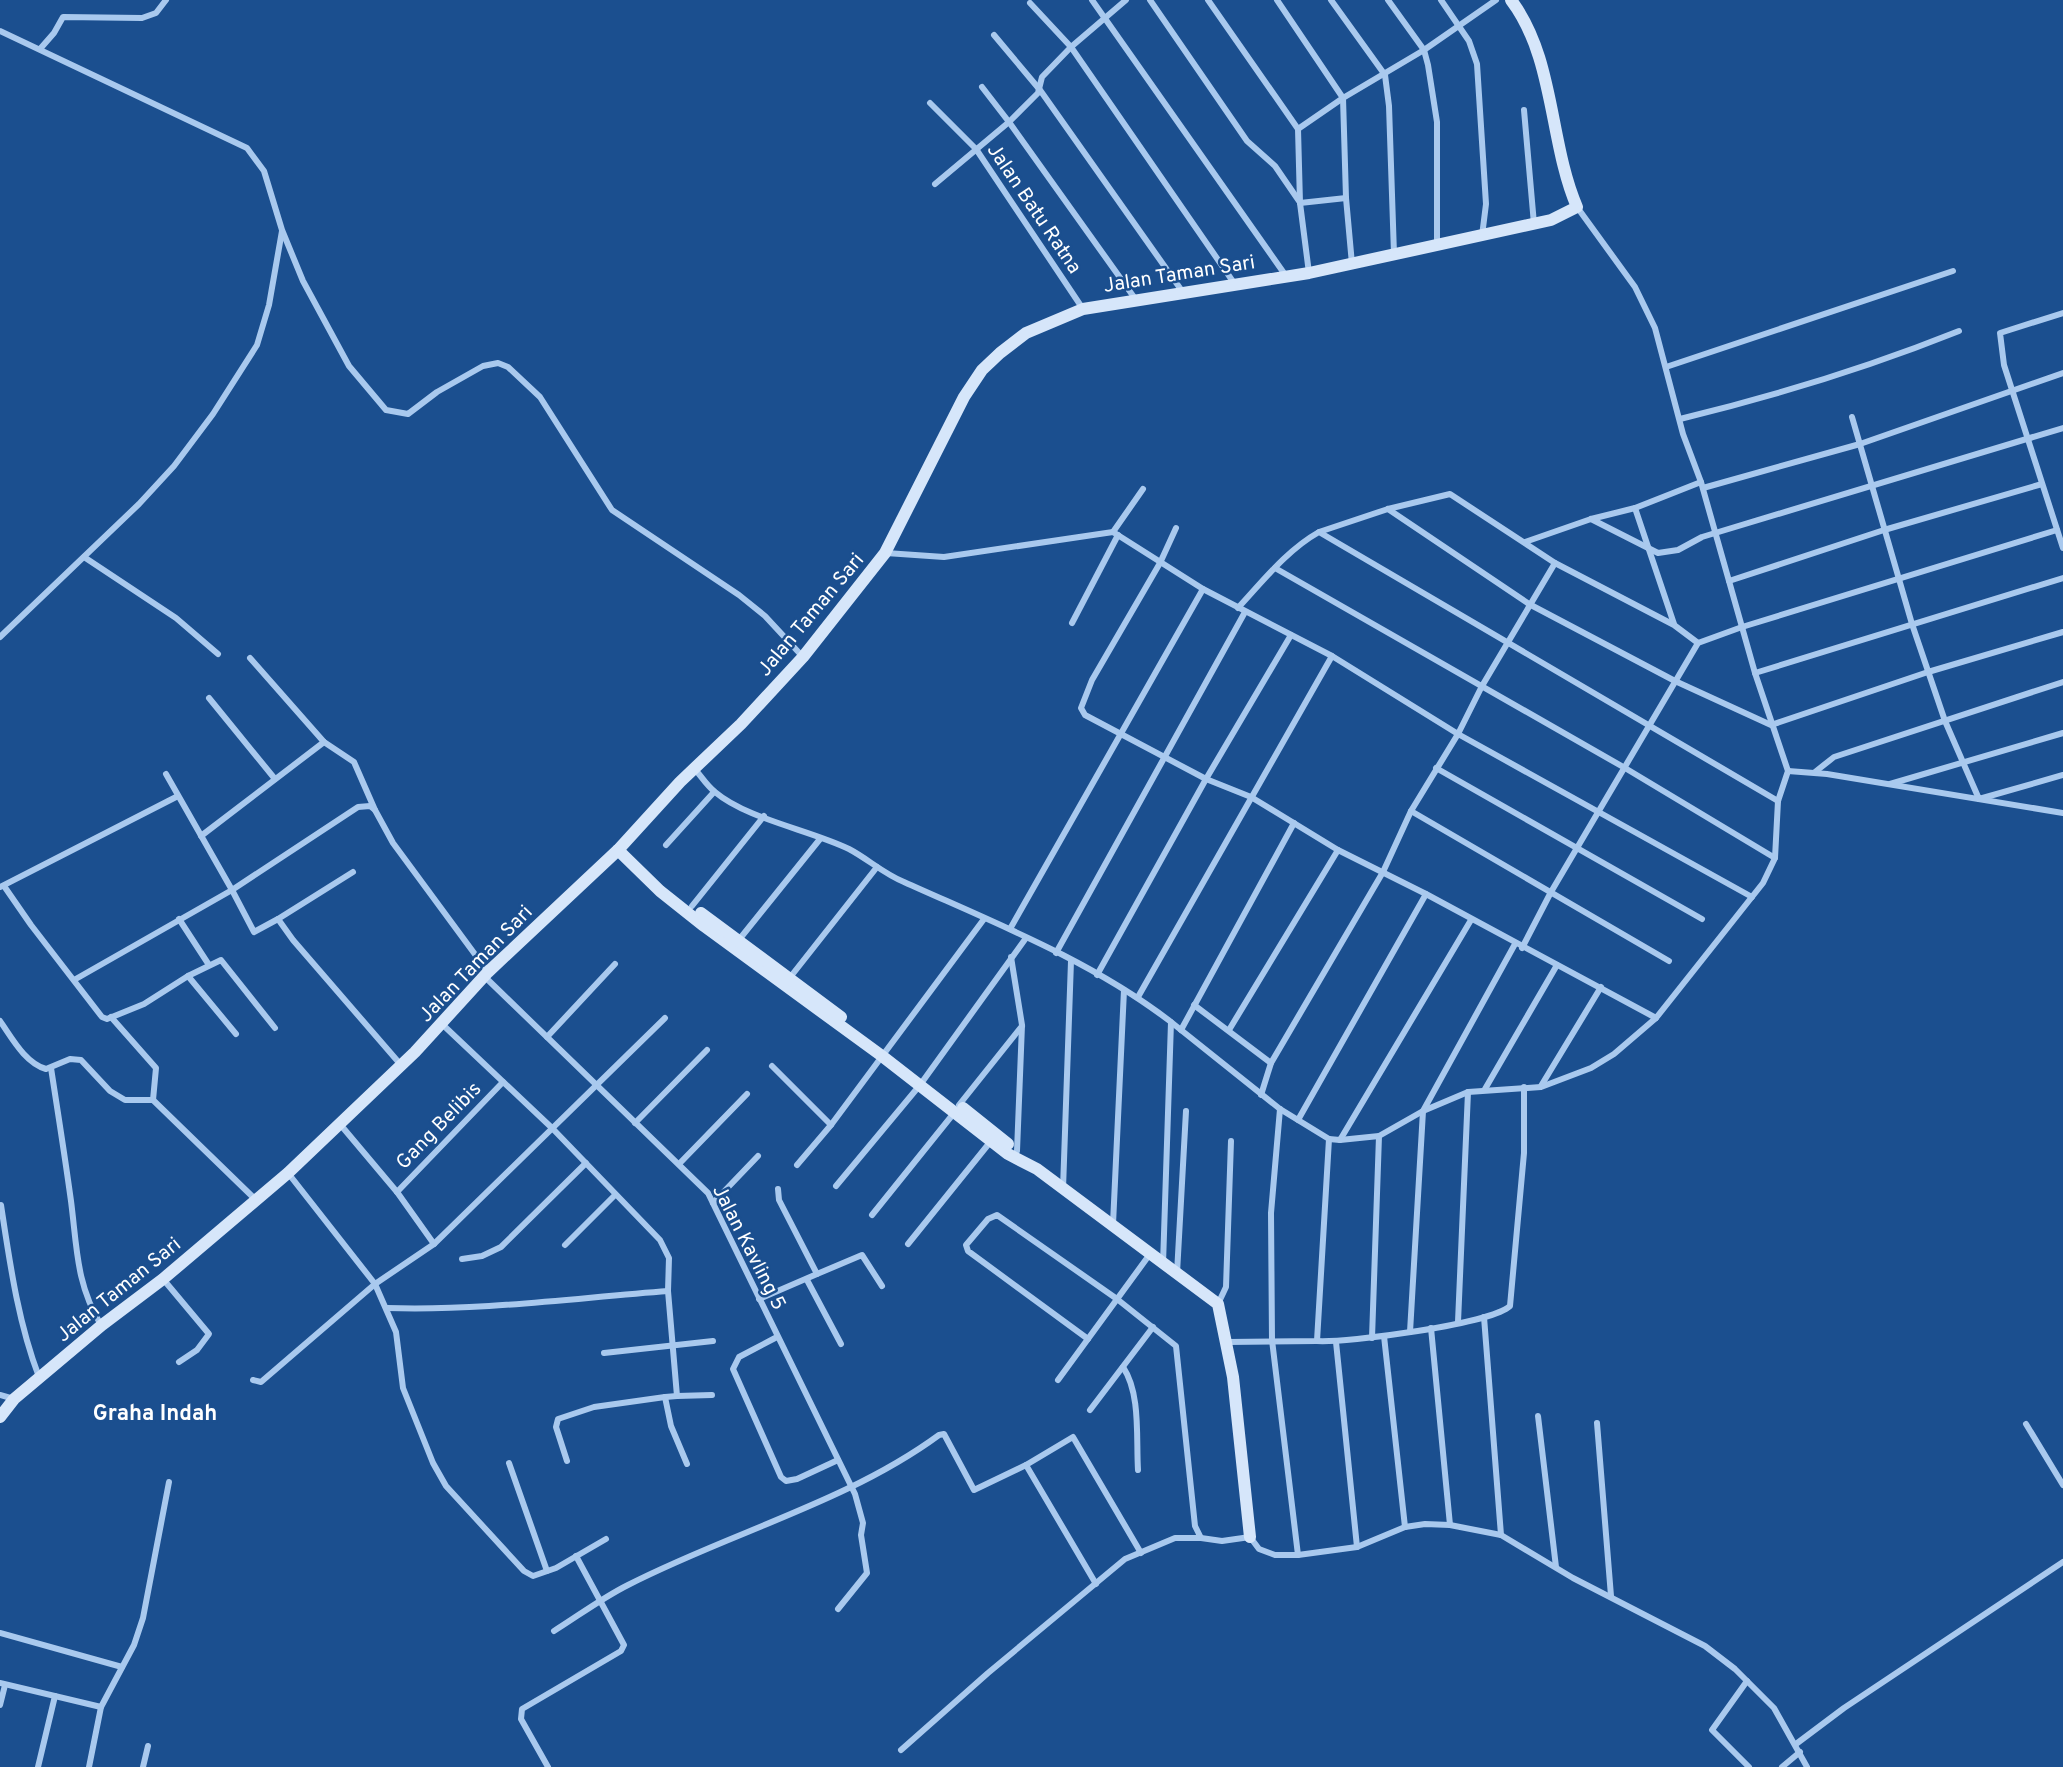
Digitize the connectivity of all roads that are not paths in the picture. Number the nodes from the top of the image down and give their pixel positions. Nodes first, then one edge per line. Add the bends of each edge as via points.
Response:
1 (166, 0) edge
2 (1092, 0) edge
3 (1126, 0) edge
4 (1150, 0) edge
5 (1208, 0) edge
6 (1277, 0) edge
7 (1331, 0) edge
8 (1388, 0) edge
9 (1441, 0) edge
10 (1496, 0) edge
11 (1511, 0) edge
12 (1030, 3) dead end
13 (1106, 17) junction
14 (1457, 24) junction
15 (0, 31) edge
16 (994, 35) dead end
17 (1071, 47) junction
18 (40, 49) junction
19 (1424, 50) junction
20 (1385, 75) junction
21 (982, 87) dead end
22 (1040, 90) junction
23 (1343, 98) junction
24 (930, 103) dead end
25 (1524, 110) dead end
26 (1009, 122) junction
27 (1298, 129) junction
28 (976, 149) junction
29 (935, 184) dead end
30 (1346, 198) junction
31 (1300, 203) junction
32 (1576, 207) junction
33 (1534, 224) junction
34 (282, 230) junction
35 (1482, 237) junction
36 (1437, 246) junction
37 (1394, 254) junction
38 (1352, 265) junction
39 (1953, 271) dead end
40 (1309, 273) junction
41 (1286, 276) junction
42 (1234, 283) junction
43 (1182, 291) junction
44 (1137, 301) junction
45 (1083, 309) junction
46 (2063, 313) edge
47 (1959, 331) dead end
48 (1666, 366) junction
49 (2063, 373) edge
50 (2012, 391) junction
51 (1852, 417) dead end
52 (1680, 419) junction
53 (2063, 428) edge
54 (2028, 440) junction
55 (1860, 444) junction
56 (2042, 484) junction
57 (1702, 485) junction
58 (1872, 487) junction
59 (1143, 489) dead end
60 (1388, 508) junction
61 (1635, 508) junction
62 (1591, 519) junction
63 (2063, 523) edge
64 (1176, 528) dead end
65 (2056, 528) junction
66 (1884, 530) junction
67 (1319, 532) junction
68 (1115, 533) junction
69 (1716, 534) junction
70 (1525, 542) junction
71 (2063, 549) edge
72 (1649, 551) junction
73 (885, 553) junction
74 (84, 557) junction
75 (1160, 563) junction
76 (1555, 563) junction
77 (1275, 568) junction
78 (1899, 578) junction
79 (2063, 578) edge
80 (1729, 581) junction
81 (1203, 590) junction
82 (1529, 604) junction
83 (1238, 608) junction
84 (1245, 612) junction
85 (1071, 623) dead end
86 (1912, 624) junction
87 (1674, 625) junction
88 (1742, 627) junction
89 (2063, 632) edge
90 (1291, 635) junction
91 (0, 637) edge
92 (1698, 643) junction
93 (1506, 644) junction
94 (218, 654) dead end
95 (1332, 656) junction
96 (803, 657) junction
97 (250, 658) dead end
98 (1928, 672) junction
99 (1755, 673) junction
100 (1675, 681) junction
101 (2063, 682) edge
102 (1482, 686) junction
103 (209, 698) dead end
104 (1945, 721) junction
105 (1771, 725) junction
106 (1648, 727) junction
107 (2063, 733) edge
108 (1120, 734) junction
109 (1458, 734) junction
110 (324, 742) junction
111 (1163, 756) junction
112 (1963, 763) junction
113 (694, 768) junction
114 (1436, 768) junction
115 (1625, 768) junction
116 (1788, 771) junction
117 (1815, 772) junction
118 (166, 774) dead end
119 (2063, 775) edge
120 (275, 779) junction
121 (1206, 779) junction
122 (1887, 785) junction
123 (714, 792) junction
124 (178, 796) junction
125 (1251, 797) junction
126 (1979, 798) junction
127 (1778, 801) junction
128 (375, 810) junction
129 (1411, 811) junction
130 (1599, 813) junction
131 (2063, 813) edge
132 (764, 816) junction
133 (1294, 823) junction
134 (201, 836) junction
135 (820, 839) junction
136 (666, 845) dead end
137 (1577, 848) junction
138 (618, 850) junction
139 (1338, 850) junction
140 (1775, 858) junction
141 (877, 867) junction
142 (353, 872) dead end
143 (1383, 872) junction
144 (653, 882) junction
145 (2, 886) edge
146 (232, 890) junction
147 (1551, 892) junction
148 (1426, 894) junction
149 (1752, 897) junction
150 (692, 906) junction
151 (179, 919) junction
152 (278, 919) junction
153 (984, 919) junction
154 (1702, 919) dead end
155 (1471, 920) junction
156 (706, 923) junction
157 (1010, 929) junction
158 (1026, 938) junction
159 (738, 941) junction
160 (1515, 944) junction
161 (1522, 948) junction
162 (1056, 953) junction
163 (1011, 957) junction
164 (758, 961) junction
165 (1071, 961) junction
166 (1669, 961) dead end
167 (615, 964) dead end
168 (209, 965) junction
169 (1557, 965) junction
170 (486, 975) junction
171 (1097, 975) junction
172 (188, 976) junction
173 (74, 980) junction
174 (787, 981) junction
175 (1601, 987) junction
176 (1124, 990) junction
177 (1138, 997) junction
178 (1194, 1005) junction
179 (111, 1017) junction
180 (665, 1018) dead end
181 (1656, 1018) junction
182 (0, 1021) edge
183 (1171, 1022) junction
184 (443, 1024) junction
185 (1022, 1025) junction
186 (275, 1028) dead end
187 (1181, 1030) junction
188 (1229, 1030) junction
189 (236, 1034) dead end
190 (547, 1037) junction
191 (707, 1050) dead end
192 (885, 1053) junction
193 (1271, 1063) junction
194 (402, 1065) junction
195 (772, 1066) dead end
196 (51, 1068) junction
197 (503, 1082) junction
198 (922, 1082) junction
199 (596, 1084) junction
200 (1524, 1087) junction
201 (1541, 1087) junction
202 (1485, 1089) junction
203 (1468, 1092) junction
204 (747, 1094) dead end
205 (1261, 1095) junction
206 (153, 1100) junction
207 (957, 1109) junction
208 (1280, 1109) junction
209 (1186, 1111) dead end
210 (1423, 1111) junction
211 (1298, 1120) junction
212 (339, 1123) junction
213 (635, 1123) junction
214 (831, 1125) junction
215 (552, 1128) junction
216 (1379, 1136) junction
217 (1329, 1139) junction
218 (1340, 1140) junction
219 (991, 1141) junction
220 (1231, 1141) dead end
221 (1015, 1154) junction
222 (758, 1156) dead end
223 (586, 1163) junction
224 (679, 1164) junction
225 (797, 1165) dead end
226 (288, 1173) junction
227 (836, 1186) dead end
228 (778, 1189) dead end
229 (1063, 1189) junction
230 (397, 1192) junction
231 (615, 1195) junction
232 (257, 1202) junction
233 (713, 1203) junction
234 (1, 1206) edge
235 (872, 1215) dead end
236 (1113, 1228) junction
237 (434, 1244) junction
238 (908, 1244) dead end
239 (565, 1245) dead end
240 (1150, 1254) junction
241 (462, 1260) dead end
242 (1163, 1264) junction
243 (817, 1274) junction
244 (1177, 1274) junction
245 (163, 1279) junction
246 (807, 1280) junction
247 (375, 1284) junction
248 (882, 1286) dead end
249 (668, 1291) junction
250 (759, 1299) junction
251 (1117, 1299) junction
252 (1218, 1304) junction
253 (387, 1308) junction
254 (1484, 1317) junction
255 (1458, 1322) junction
256 (102, 1325) junction
257 (1153, 1327) junction
258 (1431, 1328) junction
259 (1410, 1332) junction
260 (1384, 1336) junction
261 (777, 1337) junction
262 (1372, 1338) junction
263 (1088, 1339) junction
264 (1272, 1340) junction
265 (713, 1341) dead end
266 (1317, 1341) junction
267 (1228, 1342) junction
268 (1336, 1342) junction
269 (840, 1344) dead end
270 (671, 1346) junction
271 (604, 1353) dead end
272 (179, 1362) dead end
273 (1123, 1367) junction
274 (39, 1378) junction
275 (253, 1380) dead end
276 (1058, 1380) dead end
277 (0, 1395) edge
278 (712, 1395) dead end
279 (677, 1396) junction
280 (666, 1397) junction
281 (14, 1399) junction
282 (1090, 1410) dead end
283 (1538, 1416) dead end
284 (0, 1417) edge
285 (1598, 1422) dead end
286 (2026, 1424) dead end
287 (838, 1460) junction
288 (567, 1461) dead end
289 (509, 1463) dead end
290 (687, 1464) dead end
291 (1026, 1465) junction
292 (1138, 1470) dead end
293 (169, 1482) dead end
294 (851, 1485) junction
295 (2063, 1485) edge
296 (1450, 1524) junction
297 (1405, 1527) junction
298 (1501, 1535) junction
299 (1250, 1537) junction
300 (1201, 1538) junction
301 (606, 1539) dead end
302 (1357, 1547) junction
303 (1141, 1553) junction
304 (1298, 1555) junction
305 (576, 1556) junction
306 (2063, 1562) edge
307 (1556, 1567) junction
308 (547, 1571) junction
309 (1096, 1584) junction
310 (1611, 1596) junction
311 (599, 1602) junction
312 (838, 1609) dead end
313 (554, 1631) dead end
314 (0, 1633) edge
315 (123, 1667) junction
316 (1748, 1681) junction
317 (2, 1684) edge
318 (55, 1696) junction
319 (0, 1705) edge
320 (101, 1707) junction
321 (1796, 1744) junction
322 (148, 1746) dead end
323 (902, 1750) dead end
324 (1800, 1752) junction
325 (38, 1767) edge
326 (89, 1767) edge
327 (143, 1767) edge
328 (548, 1767) edge
329 (1749, 1767) edge
330 (1782, 1767) edge
331 (1807, 1767) edge

1 - 18 street via 156,13 142,18 63,17
2 - 13 street
3 - 13 street
4 - 31 street via 1246,141 1275,166
5 - 27 street
6 - 23 street
7 - 20 street
8 - 19 street
9 - 14 street
10 - 14 street
11 - 32 street via 1523,19 1540,65
12 - 17 street
13 - 17 street
13 - 41 street
14 - 19 street
14 - 35 street via 1469,41 1477,64 1486,204
15 - 18 street
16 - 22 street
17 - 22 street via 1042,77
17 - 42 street
18 - 34 street via 247,148 264,171
19 - 20 street
19 - 36 street via 1437,122
20 - 23 street
20 - 37 street
21 - 26 street
22 - 26 street
22 - 43 street
23 - 27 street
23 - 30 street
24 - 28 street, Jalan Batu Ratna
25 - 33 street
26 - 28 street
26 - 44 street
27 - 31 street
28 - 29 street
28 - 45 street, Jalan Batu Ratna
30 - 31 street
30 - 38 street
31 - 40 street
32 - 33 street, Jalan Taman Sari
32 - 48 street via 1635,287 1655,328
33 - 35 street, Jalan Taman Sari
34 - 74 street via 269,305 257,345 174,466
34 - 96 street via 333,341 386,410 408,414 483,366 498,363 508,368 540,397 612,510 739,595 765,616
35 - 36 street, Jalan Taman Sari
36 - 37 street, Jalan Taman Sari
37 - 38 street, Jalan Taman Sari
38 - 40 street, Jalan Taman Sari
39 - 48 street
40 - 41 street, Jalan Taman Sari
41 - 42 street, Jalan Taman Sari
42 - 43 street, Jalan Taman Sari
43 - 44 street, Jalan Taman Sari
44 - 45 street, Jalan Taman Sari
45 - 73 street, Jalan Taman Sari via 1026,333 982,370 964,397
46 - 50 street via 2000,333
47 - 52 street via 1904,353
48 - 52 street
49 - 50 street
50 - 54 street
50 - 55 street
51 - 55 street
52 - 57 street
53 - 54 street
54 - 56 street
54 - 58 street
55 - 57 street
55 - 58 street
56 - 65 street
56 - 66 street
57 - 61 street
57 - 69 street
58 - 66 street
58 - 69 street
59 - 68 street
60 - 67 street
60 - 70 street via 1450,494
60 - 82 street
61 - 62 street
61 - 72 street
62 - 70 street
62 - 72 street
63 - 65 street
64 - 75 street
65 - 71 street
65 - 78 street
66 - 78 street
66 - 80 street
67 - 77 street
67 - 93 street
68 - 73 street via 944,557
68 - 75 street
68 - 85 street
69 - 72 street via 1671,553
69 - 80 street
70 - 76 street
72 - 87 street
73 - 96 street, Jalan Taman Sari
74 - 91 street
74 - 94 street via 176,618
75 - 81 street
75 - 108 street via 1092,680 1081,708 1085,715
76 - 82 street
76 - 87 street
77 - 83 street
77 - 102 street
78 - 86 street
78 - 88 street
79 - 86 street
80 - 88 street
81 - 83 street
81 - 108 street
82 - 93 street
82 - 100 street
83 - 84 street
84 - 90 street
84 - 111 street
86 - 98 street
86 - 99 street
87 - 92 street
88 - 92 street
88 - 99 street
89 - 98 street
90 - 95 street
90 - 121 street
92 - 100 street
93 - 102 street
93 - 106 street
95 - 109 street
95 - 125 street
96 - 113 street, Jalan Taman Sari
97 - 110 street, Jalan Kavling 5
98 - 104 street
98 - 105 street
99 - 105 street
100 - 105 street
100 - 106 street
101 - 104 street
102 - 109 street
102 - 115 street
103 - 120 street
104 - 112 street
104 - 117 street via 1831,759
105 - 116 street
106 - 115 street
106 - 127 street
107 - 112 street
108 - 111 street
108 - 157 street
109 - 114 street
109 - 130 street
110 - 120 street
110 - 128 street, Jalan Kavling 5 via 354,762
111 - 121 street
111 - 162 street
112 - 122 street
112 - 126 street
113 - 123 street
113 - 138 street, Jalan Taman Sari
114 - 129 street
114 - 137 street
115 - 130 street
115 - 140 street
116 - 117 street
116 - 127 street
117 - 122 street
118 - 124 street
119 - 126 street
120 - 134 street
121 - 125 street
121 - 171 street
122 - 126 street
123 - 132 street via 735,806
123 - 136 street
124 - 134 street
124 - 145 street
125 - 133 street
125 - 177 street
126 - 131 street
127 - 140 street
128 - 146 street via 370,806 358,807
128 - 170 street, Jalan Kavling 5 via 393,843
129 - 143 street
129 - 147 street
130 - 137 street
130 - 149 street
132 - 135 street
132 - 150 street
133 - 139 street
133 - 178 street
134 - 146 street
135 - 141 street via 849,849
135 - 159 street
137 - 147 street
137 - 154 street
138 - 144 street
138 - 170 street, Jalan Taman Sari
139 - 143 street
139 - 188 street
140 - 149 street
141 - 153 street
141 - 174 street
142 - 152 street
143 - 148 street
143 - 193 street
144 - 150 street via 666,886
144 - 156 street
145 - 173 street
146 - 151 street
146 - 152 street via 254,932
147 - 161 street
147 - 166 street
148 - 155 street
148 - 211 street
149 - 181 street
150 - 156 street
151 - 168 street
151 - 173 street
152 - 194 street
153 - 157 street
153 - 192 street
155 - 160 street
155 - 218 street
156 - 159 street
156 - 164 street
157 - 158 street
158 - 162 street
158 - 163 street
159 - 164 street
160 - 161 street
160 - 210 street
161 - 169 street
162 - 165 street
163 - 185 street
163 - 198 street
164 - 174 street
165 - 171 street
165 - 229 street
167 - 190 street
168 - 172 street
168 - 186 street via 220,960
169 - 175 street
169 - 202 street
170 - 184 street, Jalan Taman Sari
170 - 190 street, Jalan Kavling 5
171 - 176 street
172 - 179 street via 144,1004
172 - 189 street
173 - 179 street via 102,1017
174 - 192 street
175 - 181 street
175 - 201 street
176 - 177 street
176 - 236 street
177 - 183 street
178 - 187 street
178 - 188 street
179 - 206 street via 156,1068
180 - 199 street
181 - 201 street via 1592,1068
182 - 196 street via 38,1067
183 - 187 street
183 - 242 street
184 - 194 street, Jalan Taman Sari
184 - 197 street
185 - 207 street
185 - 221 street
187 - 205 street
188 - 193 street
190 - 199 street, Jalan Kavling 5
191 - 213 street
192 - 198 street
192 - 214 street
193 - 205 street
194 - 212 street, Jalan Taman Sari
195 - 214 street
196 - 206 street via 70,1059 81,1060 125,1100
196 - 256 street via 76,1256 86,1297
197 - 215 street
197 - 230 street, Gang Belibis
198 - 207 street
198 - 227 street
199 - 213 street, Jalan Kavling 5
199 - 215 street
200 - 201 street
200 - 202 street
200 - 254 street via 1524,1153 1513,1299 1505,1310
202 - 203 street
203 - 210 street
203 - 255 street
204 - 224 street
205 - 208 street
206 - 232 street
207 - 219 street
207 - 221 street
207 - 235 street
208 - 211 street
208 - 264 street via 1271,1213
209 - 244 street
210 - 216 street
210 - 259 street
211 - 217 street
212 - 226 street, Jalan Taman Sari
212 - 230 street
213 - 224 street, Jalan Kavling 5
214 - 225 street
215 - 223 street
215 - 237 street
216 - 218 street
216 - 262 street
217 - 218 street
217 - 266 street
219 - 221 street
219 - 238 street
220 - 252 street via 1226,1287
221 - 229 street
222 - 233 street
223 - 231 street
223 - 241 street via 501,1247
224 - 233 street, Jalan Kavling 5
226 - 232 street, Jalan Taman Sari
226 - 247 street
228 - 243 street via 779,1200
229 - 236 street
230 - 237 street
231 - 239 street
231 - 249 street via 660,1240 669,1258
232 - 245 street, Jalan Taman Sari
233 - 250 street, Jalan Kavling 5
234 - 274 street via 15,1294
236 - 240 street
237 - 247 street
240 - 242 street
240 - 251 street
242 - 244 street
243 - 246 street
243 - 248 street via 862,1255
244 - 252 street
245 - 256 street, Jalan Taman Sari
245 - 272 street via 209,1335 197,1350
246 - 250 street
246 - 269 street
247 - 253 street
247 - 275 street via 261,1382
249 - 253 street via 514,1305
249 - 270 street
250 - 261 street, Jalan Kavling 5
251 - 257 street
251 - 263 street
251 - 263 street via 997,1215 991,1216 966,1245 968,1251
252 - 267 street
253 - 308 street via 398,1340 403,1388 446,1486 524,1571 533,1576
254 - 255 street
254 - 298 street
255 - 258 street
256 - 274 street, Jalan Taman Sari
257 - 273 street
257 - 300 street via 1176,1347 1195,1526
258 - 259 street
258 - 296 street
259 - 260 street
260 - 262 street
260 - 297 street
261 - 287 street, Jalan Kavling 5
261 - 287 street via 739,1358 733,1369 781,1477 786,1481 797,1479
262 - 268 street
263 - 276 street
264 - 266 street
264 - 267 street
264 - 304 street
265 - 270 street
266 - 268 street
267 - 299 street
268 - 302 street
270 - 271 street
270 - 279 street
273 - 282 street
273 - 292 street via 1131,1380
274 - 281 street, Jalan Taman Sari
277 - 281 street
278 - 279 street
279 - 280 street
280 - 288 street via 594,1407 558,1419 556,1427
280 - 290 street via 671,1426
281 - 284 street, Jalan Taman Sari
283 - 307 street
285 - 310 street
286 - 295 street
287 - 294 street, Jalan Kavling 5
289 - 308 street
291 - 294 street via 974,1490 944,1434
291 - 303 street via 1073,1437
291 - 309 street
293 - 315 street via 142,1618
294 - 311 street via 627,1585
294 - 312 street, Jalan Kavling 5 via 863,1523 867,1573
296 - 297 street
296 - 298 street
297 - 302 street
298 - 307 street
299 - 300 street via 1222,1541
299 - 304 street via 1259,1549 1275,1555
300 - 303 street via 1175,1538
301 - 305 street
302 - 304 street
303 - 309 street via 1125,1559
305 - 308 street
305 - 311 street
306 - 321 street
307 - 310 street
309 - 323 street
310 - 316 street via 1705,1646
311 - 313 street
311 - 328 street via 624,1645 621,1651 522,1709 521,1719
314 - 315 street
315 - 320 street
316 - 321 street via 1774,1708
316 - 329 street via 1712,1730
317 - 318 street
317 - 319 street
318 - 320 street
318 - 325 street
320 - 326 street
321 - 324 street
322 - 327 street
324 - 330 street
324 - 331 street

